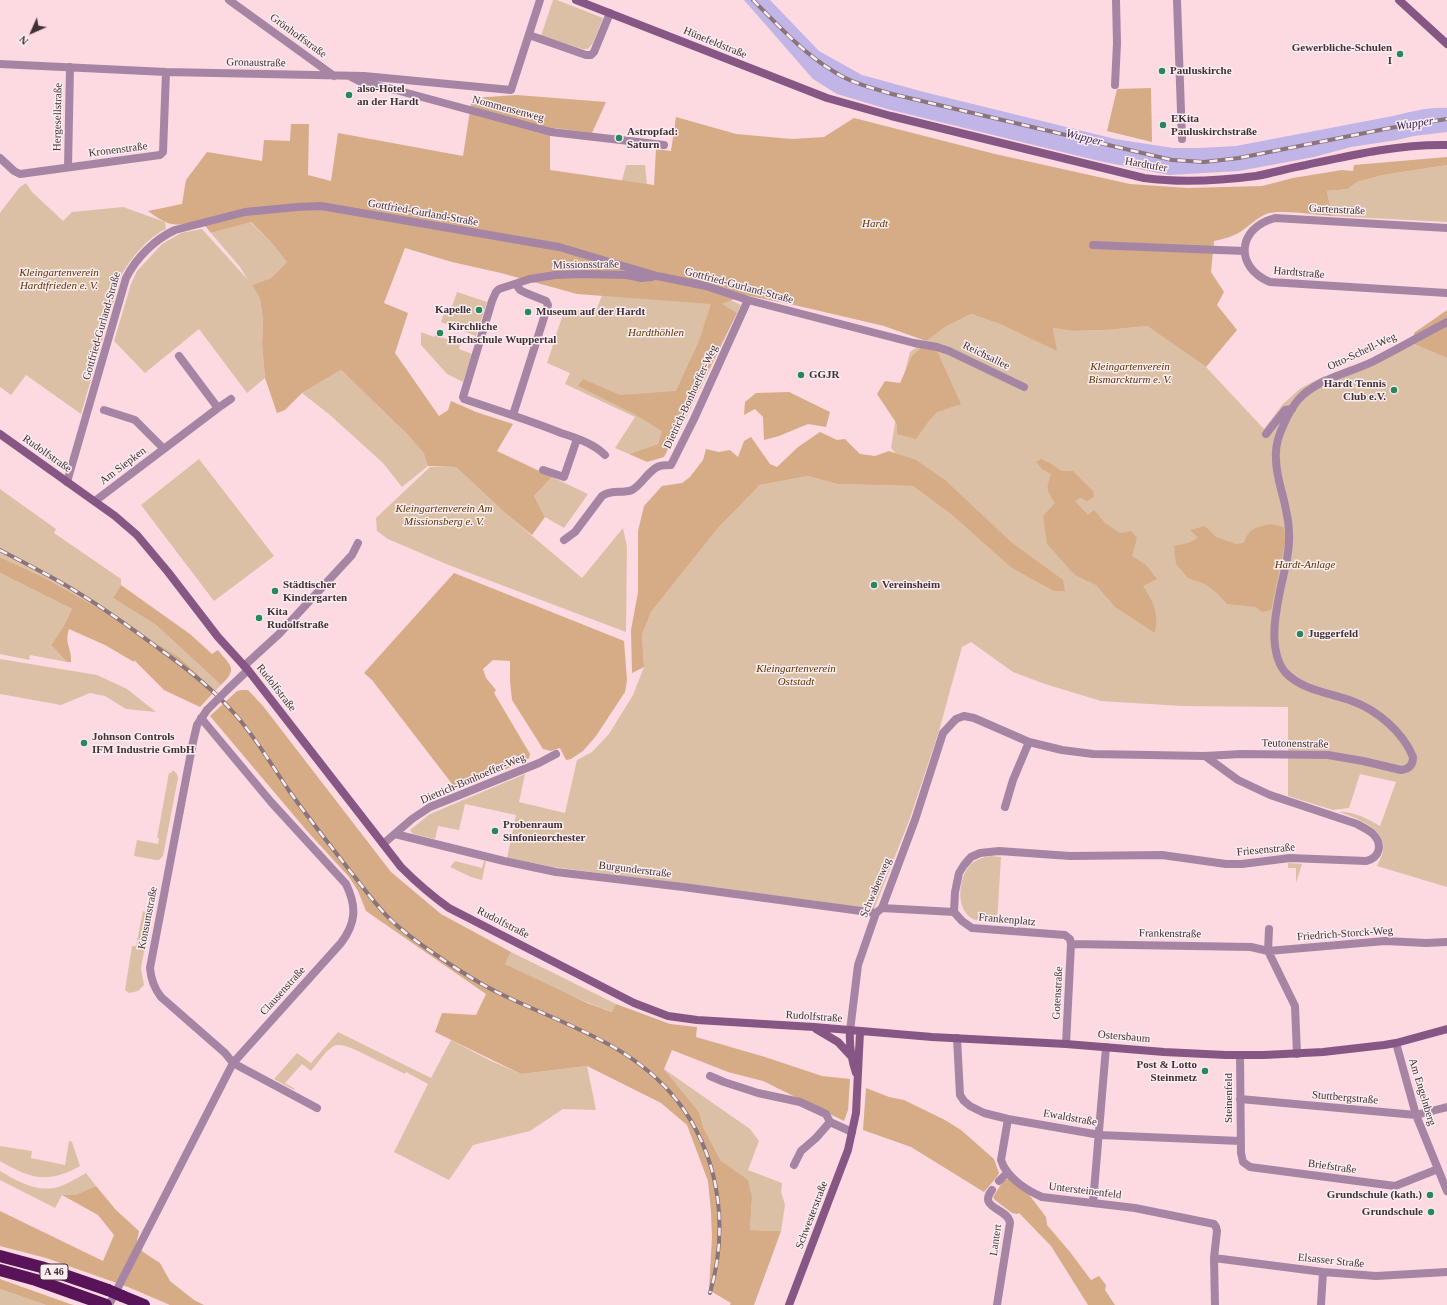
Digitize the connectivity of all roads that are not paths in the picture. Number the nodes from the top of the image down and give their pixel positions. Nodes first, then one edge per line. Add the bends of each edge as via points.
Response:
1 (229, 0) edge
2 (540, 0) edge
3 (576, 0) edge
4 (1116, 0) edge
5 (1177, 0) edge
6 (1399, 0) edge
7 (610, 13) junction
8 (529, 36) junction
9 (1447, 44) edge
10 (3, 64) edge
11 (70, 67) junction
12 (0, 72) edge
13 (166, 72) junction
14 (334, 76) junction
15 (350, 76) junction
16 (1116, 85) dead end
17 (846, 104) joint
18 (1182, 139) dead end
19 (1447, 144) edge
20 (664, 145) dead end
21 (0, 158) edge
22 (68, 168) junction
23 (1447, 228) edge
24 (1093, 246) dead end
25 (1244, 251) junction
26 (657, 276) junction
27 (516, 284) junction
28 (1447, 294) edge
29 (748, 300) junction
30 (1447, 322) edge
31 (937, 346) joint
32 (179, 356) dead end
33 (1024, 387) dead end
34 (231, 399) dead end
35 (218, 408) junction
36 (1292, 408) junction
37 (104, 410) dead end
38 (513, 415) junction
39 (0, 434) edge
40 (1266, 434) dead end
41 (577, 439) junction
42 (164, 449) junction
43 (605, 455) dead end
44 (543, 470) dead end
45 (68, 482) junction
46 (95, 501) junction
47 (564, 540) dead end
48 (358, 543) dead end
49 (1280, 596) joint
50 (246, 668) junction
51 (201, 718) junction
52 (943, 733) joint
53 (1029, 742) junction
54 (556, 754) dead end
55 (1205, 756) junction
56 (1005, 807) dead end
57 (395, 834) junction
58 (382, 844) junction
59 (879, 911) junction
60 (954, 912) junction
61 (1269, 928) dead end
62 (1447, 942) edge
63 (1071, 944) junction
64 (1268, 951) junction
65 (814, 1027) junction
66 (1447, 1030) edge
67 (850, 1031) junction
68 (860, 1032) junction
69 (957, 1038) junction
70 (1066, 1044) junction
71 (1396, 1044) junction
72 (1106, 1047) junction
73 (1297, 1054) junction
74 (850, 1055) junction
75 (1240, 1056) junction
76 (233, 1063) junction
77 (710, 1076) dead end
78 (858, 1080) junction
79 (1240, 1099) junction
80 (1447, 1107) edge
81 (317, 1108) dead end
82 (1416, 1116) junction
83 (1008, 1119) junction
84 (830, 1122) junction
85 (852, 1132) junction
86 (1100, 1135) junction
87 (1240, 1141) junction
88 (794, 1165) dead end
89 (1438, 1169) junction
90 (1007, 1173) junction
91 (999, 1180) dead end
92 (992, 1190) dead end
93 (1447, 1191) edge
94 (1093, 1203) junction
95 (0, 1256) edge
96 (1214, 1258) junction
97 (0, 1270) edge
98 (1323, 1272) junction
99 (1447, 1272) edge
100 (1321, 1302) edge
101 (106, 1304) edge
102 (144, 1305) edge
103 (789, 1305) edge
104 (997, 1305) edge
105 (1216, 1305) edge

1 - 14 street, Grönhoffstraße
2 - 8 street
3 - 7 street, Hünefeldstraße
4 - 16 street
5 - 18 street
6 - 9 street
7 - 8 street via 591,55 586,56
7 - 17 street, Hünefeldstraße
8 - 15 street, Gronaustraße via 511,90
10 - 11 street, Gronaustraße
10 - 12 street
11 - 13 street, Gronaustraße
11 - 22 street, Hergesellstraße
13 - 14 street, Gronaustraße
13 - 22 street, Kronenstraße via 163,152 160,156
14 - 15 street, Gronaustraße
15 - 20 street, Nommensenweg via 360,82 551,132
17 - 19 street, Hardtufer via 1099,168 1166,181 1202,181 1256,175 1385,149
21 - 22 street, Kronenstraße via 20,174
23 - 25 street, Gartenstraße via 1275,218 1262,223 1249,235
24 - 25 street
25 - 28 street, Hardtstraße via 1248,264 1256,275 1270,282
26 - 27 street, Missionsstraße via 641,278 627,275 556,275
26 - 29 street, Gottfried-Gurland-Straße via 706,286
26 - 45 street, Gottfried-Gurland-Straße via 559,247 321,206 245,212 175,230 156,242 138,260 126,278
27 - 38 street via 520,290 546,301 548,305
27 - 38 street, Missionsstraße via 496,292 463,397
29 - 31 street, Gottfried-Gurland-Straße via 914,343
29 - 47 street, Dietrich-Bonhoeffer-Weg via 671,465 652,470 634,489 607,492 575,532
30 - 36 street, Otto-Schell-Weg via 1373,362 1324,381 1306,393
31 - 33 street, Reichsallee
32 - 35 street
34 - 35 street, Am Siepken
35 - 42 street, Am Siepken
36 - 40 street, Otto-Schell-Weg via 1285,410
36 - 49 street, Otto-Schell-Weg via 1281,430 1276,456 1289,536
37 - 42 street, Am Siepken via 135,420
38 - 41 street, Missionsstraße
39 - 45 street, Rudolfstraße
41 - 43 street, Missionsstraße via 599,449
41 - 44 street via 564,477
42 - 46 street, Am Siepken
45 - 46 street, Rudolfstraße
46 - 50 street, Rudolfstraße via 137,535 218,637
48 - 50 street, Rudolfstraße via 352,555
49 - 55 street, Teutonenstraße via 1274,645 1276,656 1284,671 1304,685 1352,701 1375,712 1403,740 1413,762 1408,769 1401,770 1328,755
50 - 51 street, Konsumstraße, bridge
50 - 58 street, Rudolfstraße
51 - 76 street, Konsumstraße via 193,742 150,968 151,979 161,997
51 - 76 street, Clausenstraße via 271,802 346,884 354,908 351,926 341,943
52 - 53 street, Teutonenstraße via 956,719 964,716
52 - 59 street, Schwabenweg via 915,820
53 - 55 street, Teutonenstraße via 1093,754
53 - 56 street
54 - 57 street, Dietrich-Bonhoeffer-Weg via 430,807
55 - 60 street, Friesenstraße via 1238,780 1270,795 1367,829 1377,839 1379,848 1374,860 1290,858 1226,864 1162,855 1070,856 999,851 980,853 971,857 959,873 954,892
57 - 58 street, Dietrich-Bonhoeffer-Weg
57 - 59 street, Burgunderstraße via 548,871
58 - 65 street, Rudolfstraße via 415,881 449,908 652,1011 697,1020
59 - 60 street, Burgunderstraße
59 - 67 street, Schwabenweg via 858,965
60 - 63 street, Frankenplatz via 972,928 1065,935
61 - 64 street
62 - 64 street, Friedrich-Storck-Weg via 1385,941
63 - 64 street, Frankenstraße via 1251,947
63 - 70 street, Gotenstraße
64 - 73 street via 1295,1006
65 - 67 street, Rudolfstraße
65 - 74 street via 838,1042
66 - 71 street, Ostersbaum
67 - 68 street, Ostersbaum
67 - 74 street, Schwesterstraße
68 - 69 street, Ostersbaum
68 - 78 street, Schwesterstraße
69 - 70 street, Ostersbaum
69 - 83 street, Ewaldstraße via 960,1095 970,1106 984,1113
70 - 72 street, Ostersbaum
71 - 73 street, Ostersbaum
71 - 82 street, Am Engelnberg
72 - 75 street, Ostersbaum
72 - 86 street
73 - 75 street, Ostersbaum
74 - 78 street, Schwesterstraße
75 - 79 street, Steinenfeld
76 - 81 street, Konsumstraße
76 - 101 street, Clausenstraße
77 - 84 street via 758,1093 800,1102 826,1114
78 - 85 street, Schwesterstraße
79 - 82 street, Stuttbergstraße
79 - 87 street, Steinenfeld
80 - 82 street, Stuttbergstraße
82 - 89 street, Am Engelnberg
83 - 86 street, Ewaldstraße
83 - 90 street via 1001,1160
84 - 85 street
84 - 88 street via 801,1151
85 - 103 street, Schwesterstraße via 846,1156
86 - 87 street, Ewaldstraße
86 - 94 street
87 - 89 street, Briefstraße via 1241,1158 1250,1167 1395,1186
89 - 93 street, Am Engelnberg
90 - 91 street
90 - 94 street, Untersteinenfeld via 1042,1197
92 - 104 street, Lantert via 988,1201 1010,1220
94 - 96 street, Untersteinenfeld via 1135,1208 1214,1224 1217,1231
95 - 102 highway, A 46, bridge via 41,1267
96 - 98 street, Elsasser Straße
96 - 105 street
97 - 101 highway, A 46
98 - 99 street, Elsasser Straße via 1376,1276
98 - 100 street

